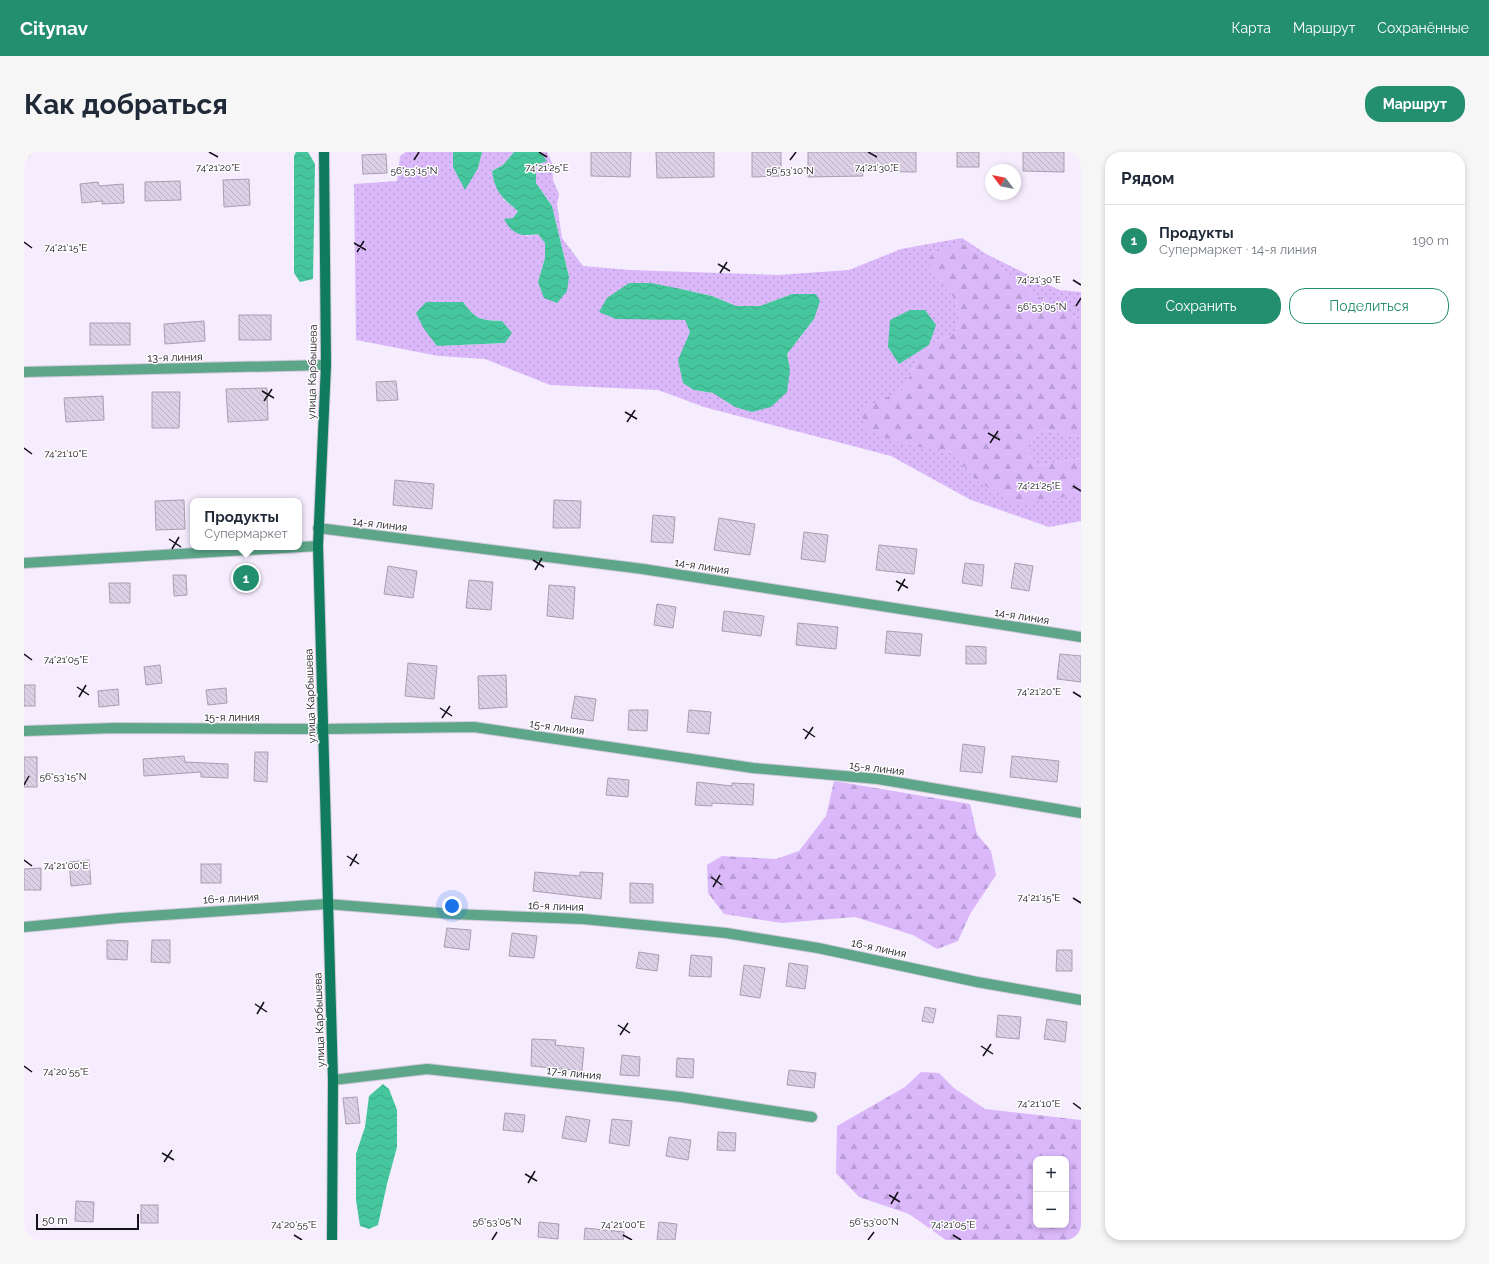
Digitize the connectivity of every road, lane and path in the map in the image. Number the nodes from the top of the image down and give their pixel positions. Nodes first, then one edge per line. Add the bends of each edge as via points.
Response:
1 (324, 152) edge
2 (326, 365) junction
3 (24, 372) edge
4 (318, 528) junction
5 (318, 546) junction
6 (302, 547) edge
7 (249, 550) edge
8 (24, 563) edge
9 (1081, 637) edge
10 (324, 729) junction
11 (24, 732) edge
12 (1081, 813) edge
13 (327, 904) junction
14 (24, 927) edge
15 (1081, 1000) edge
16 (333, 1080) junction
17 (812, 1117) dead end
18 (332, 1240) edge

1 - 2 main road, улица Карбышева
2 - 3 street, 13-я линия
2 - 4 main road, улица Карбышева
4 - 5 main road, улица Карбышева
4 - 9 street, 14-я линия via 643,569
5 - 6 street
5 - 10 main road, улица Карбышева
7 - 8 street
10 - 11 street, 15-я линия via 114,728
10 - 12 street, 15-я линия via 474,727 753,768 878,779
10 - 13 main road, улица Карбышева
13 - 14 street, 16-я линия via 134,916
13 - 15 street, 16-я линия via 452,914 583,919 726,934 818,948 977,982
13 - 16 main road, улица Карбышева
16 - 17 street, 17-я линия via 427,1069 681,1097
16 - 18 main road, улица Карбышева

